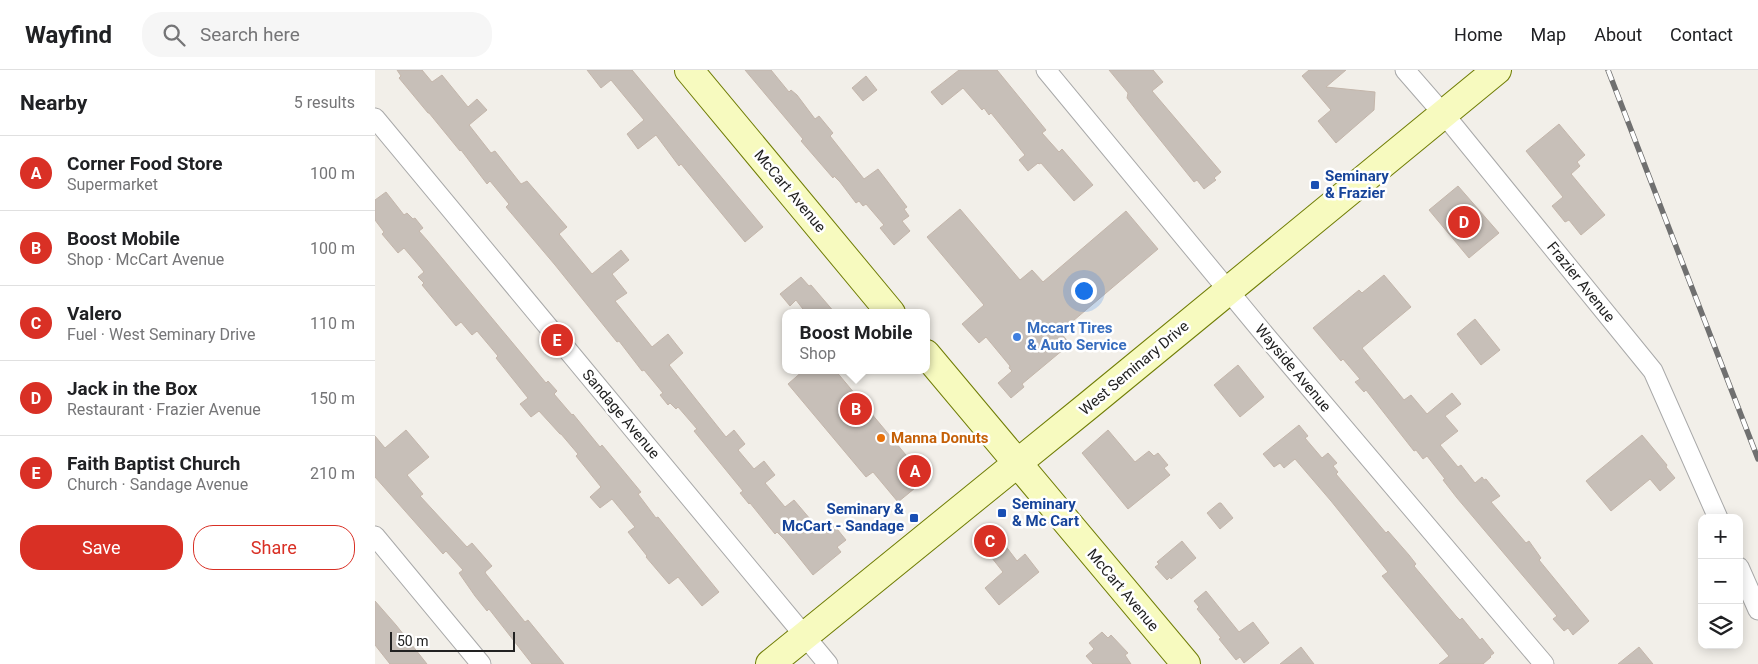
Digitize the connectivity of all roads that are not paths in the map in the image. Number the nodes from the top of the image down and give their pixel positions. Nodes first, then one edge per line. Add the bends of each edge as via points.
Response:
1 (689, 70) edge
2 (1046, 70) edge
3 (1405, 70) edge
4 (1497, 70) edge
5 (1443, 114) junction
6 (375, 118) edge
7 (1228, 289) junction
8 (888, 309) edge
9 (930, 359) edge
10 (1017, 463) junction
11 (1716, 514) edge
12 (375, 536) edge
13 (1743, 576) edge
14 (1758, 610) edge
15 (804, 636) junction
16 (481, 664) edge
17 (770, 664) edge
18 (828, 664) edge
19 (1186, 664) edge
20 (1543, 664) edge

1 - 8 main road, McCart Avenue
2 - 7 street, Wayside Avenue
3 - 5 street, Frazier Avenue
4 - 5 main road, West Seminary Drive
5 - 7 main road, West Seminary Drive
5 - 11 street, Frazier Avenue via 1653,371
6 - 15 street, Sandage Avenue
7 - 10 main road, West Seminary Drive
7 - 20 street, Wayside Avenue
9 - 10 main road, McCart Avenue
10 - 15 main road, West Seminary Drive
10 - 19 main road, McCart Avenue
12 - 16 street
13 - 14 street
15 - 17 main road, West Seminary Drive
15 - 18 street, Sandage Avenue

